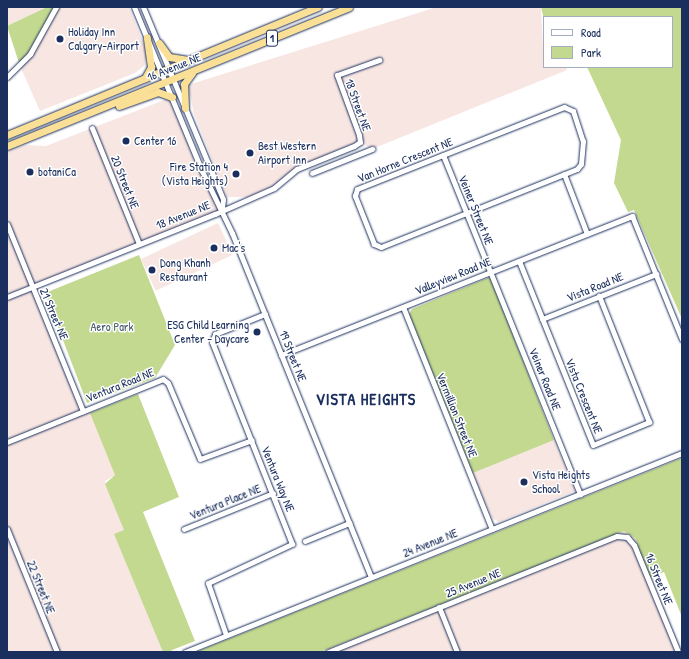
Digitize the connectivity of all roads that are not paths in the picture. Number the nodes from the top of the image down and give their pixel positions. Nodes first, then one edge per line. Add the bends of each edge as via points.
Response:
1 (56, 7) edge
2 (134, 7) edge
3 (143, 7) edge
4 (318, 7) edge
5 (349, 7) edge
6 (147, 37) junction
7 (158, 43) junction
8 (379, 60) dead end
9 (189, 61) junction
10 (169, 68) junction
11 (196, 70) junction
12 (162, 71) junction
13 (7, 77) edge
14 (145, 78) junction
15 (169, 80) junction
16 (172, 97) junction
17 (185, 108) junction
18 (90, 112) junction
19 (92, 128) dead end
20 (7, 135) edge
21 (360, 142) joint
22 (7, 146) edge
23 (372, 149) dead end
24 (443, 155) junction
25 (312, 173) dead end
26 (564, 174) junction
27 (222, 209) junction
28 (466, 213) junction
29 (7, 224) edge
30 (587, 234) junction
31 (139, 244) junction
32 (519, 261) junction
33 (490, 273) junction
34 (656, 274) junction
35 (32, 287) junction
36 (599, 296) junction
37 (7, 297) edge
38 (403, 307) junction
39 (265, 314) junction
40 (542, 319) junction
41 (682, 339) edge
42 (281, 355) junction
43 (83, 411) junction
44 (252, 440) junction
45 (7, 442) edge
46 (682, 453) edge
47 (273, 493) junction
48 (580, 494) junction
49 (349, 523) junction
50 (7, 529) edge
51 (184, 529) dead end
52 (492, 529) junction
53 (627, 537) joint
54 (305, 542) dead end
55 (371, 577) junction
56 (439, 608) junction
57 (226, 635) junction
58 (57, 652) edge
59 (184, 652) edge
60 (328, 652) edge
61 (457, 652) edge
62 (678, 652) edge

1 - 13 street via 28,57
2 - 6 street, 19 Street NE
3 - 7 street, 19 Street NE
4 - 9 highway, 16 Avenue NE / 1
5 - 11 highway, 16 Avenue NE / 1
6 - 12 street, 19 Street NE
6 - 14 highway via 151,67
7 - 9 highway via 169,57
7 - 10 street, 19 Street NE
8 - 21 street, 18 Street NE via 337,75
9 - 10 highway, 16 Avenue NE / 1
10 - 12 highway, 16 Avenue NE / 1
10 - 15 street, 19 Street NE
11 - 15 highway, 16 Avenue NE / 1
11 - 17 highway via 185,81
12 - 14 highway, 16 Avenue NE / 1
12 - 15 street, 19 Street NE
14 - 20 highway, 16 Avenue NE / 1
15 - 16 street, 19 Street NE
15 - 17 street, 19 Street NE
15 - 18 highway, 16 Avenue NE / 1
16 - 18 highway via 158,92 100,113
16 - 27 street, 19 Street NE
17 - 27 street, 19 Street NE via 223,199
18 - 22 highway, 16 Avenue NE / 1
19 - 31 street, 20 Street NE
21 - 27 street, 18 Avenue NE via 297,169 274,188
23 - 25 street
24 - 26 street, Van Horne Crescent NE via 566,107 573,111 584,148 580,167
24 - 28 street, Veiner Street NE
24 - 28 street, Van Horne Crescent NE via 357,189 354,194 364,220 374,244 379,247
26 - 28 street, Van Horne Crescent NE
26 - 30 street
27 - 31 street, 18 Avenue NE
27 - 39 street, 19 Street NE
28 - 33 street, Veiner Street NE
29 - 35 street, 21 Street NE
30 - 32 street, Valleyview Road NE
30 - 34 street, Valleyview Road NE via 632,216
31 - 35 street, 18 Avenue NE
32 - 33 street, Valleyview Road NE
32 - 40 street, Vista Crescent NE
33 - 38 street, Valleyview Road NE
33 - 48 street, Veiner Road NE
34 - 36 street, Vista Road NE
34 - 41 street
35 - 37 street, 18 Avenue NE
35 - 43 street, 21 Street NE
36 - 40 street, Vista Road NE
36 - 40 street, Vista Crescent NE via 649,422 593,445
38 - 42 street, Valleyview Road NE
38 - 52 street, Vermillion Street NE
39 - 42 street, 19 Street NE
39 - 44 street, Ventura Way NE via 212,337
42 - 49 street, 19 Street NE
43 - 44 street, Ventura Road NE via 163,379 168,383 200,459
43 - 45 street
44 - 47 street, Ventura Way NE
46 - 48 street, 24 Avenue NE
47 - 51 street, Ventura Place NE
47 - 57 street, Ventura Way NE via 292,544 208,583
48 - 52 street, 24 Avenue NE
49 - 54 street
49 - 55 street, 19 Street NE
50 - 58 street, 22 Street NE
52 - 55 street, 24 Avenue NE
53 - 56 street, 25 Avenue NE via 617,536
53 - 62 street, 16 Street NE via 637,550
55 - 57 street, 24 Avenue NE
56 - 60 street, 25 Avenue NE
56 - 61 street
57 - 59 street, 24 Avenue NE

